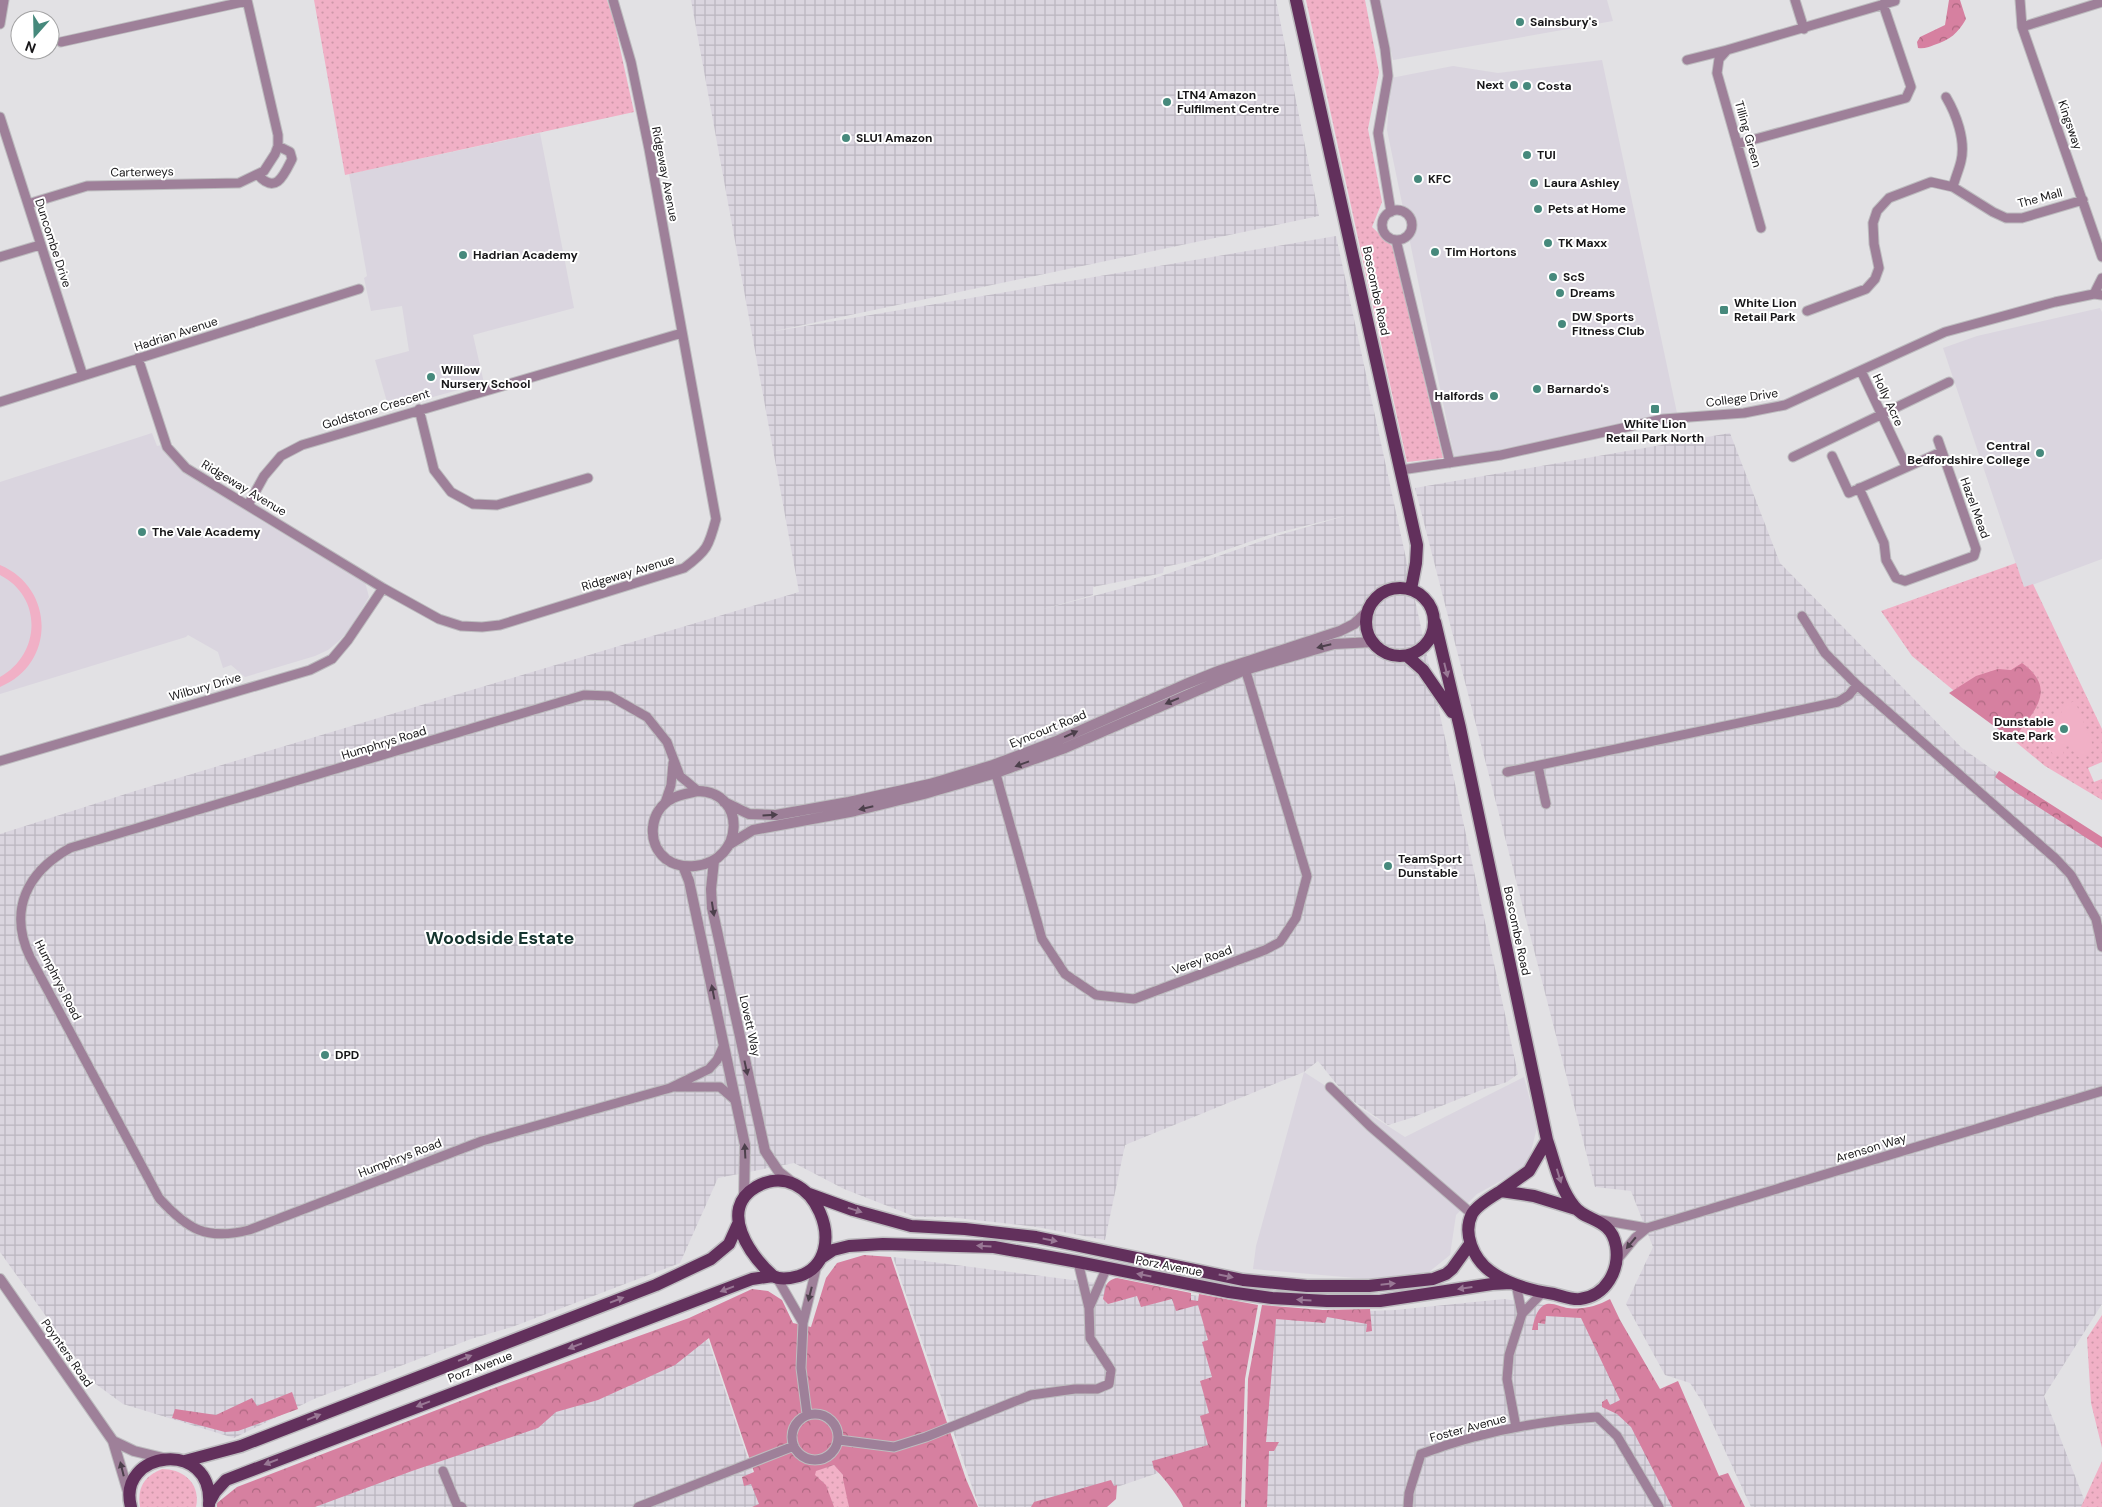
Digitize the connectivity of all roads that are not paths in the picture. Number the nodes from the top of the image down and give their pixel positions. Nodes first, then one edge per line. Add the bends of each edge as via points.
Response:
1 (4, 0) edge
2 (612, 0) edge
3 (1296, 0) edge
4 (1375, 0) edge
5 (1795, 0) edge
6 (2020, 0) edge
7 (247, 1) edge
8 (1895, 1) edge
9 (2102, 2) edge
10 (1883, 4) junction
11 (0, 24) edge
12 (2022, 27) junction
13 (1804, 29) junction
14 (61, 42) dead end
15 (1727, 50) junction
16 (1687, 60) dead end
17 (1946, 97) dead end
18 (0, 117) edge
19 (2, 130) edge
20 (1737, 144) junction
21 (278, 146) junction
22 (258, 175) junction
23 (1952, 187) junction
24 (2082, 200) junction
25 (28, 204) junction
26 (1391, 212) junction
27 (1761, 228) dead end
28 (1396, 240) junction
29 (40, 245) junction
30 (0, 257) edge
31 (2102, 257) edge
32 (2102, 278) edge
33 (358, 289) dead end
34 (2098, 294) edge
35 (1807, 311) dead end
36 (682, 333) junction
37 (138, 358) junction
38 (1861, 371) junction
39 (83, 376) junction
40 (1949, 382) dead end
41 (0, 402) edge
42 (419, 409) junction
43 (1881, 415) junction
44 (1938, 440) dead end
45 (1941, 452) junction
46 (1832, 456) dead end
47 (1793, 457) dead end
48 (1450, 463) junction
49 (1906, 466) junction
50 (1401, 470) junction
51 (588, 478) dead end
52 (1859, 488) junction
53 (248, 505) junction
54 (383, 588) junction
55 (1411, 589) junction
56 (1368, 611) junction
57 (1802, 616) dead end
58 (1435, 622) junction
59 (1373, 642) junction
60 (1406, 656) junction
61 (1244, 666) junction
62 (1858, 686) junction
63 (1460, 728) junction
64 (673, 758) junction
65 (0, 761) edge
66 (1538, 766) junction
67 (995, 769) junction
68 (1507, 772) dead end
69 (698, 791) junction
70 (724, 802) junction
71 (665, 804) junction
72 (1546, 804) dead end
73 (730, 844) junction
74 (714, 861) junction
75 (683, 866) junction
76 (2102, 947) edge
77 (723, 1047) junction
78 (1330, 1087) dead end
79 (670, 1088) junction
80 (2102, 1091) edge
81 (735, 1100) junction
82 (1547, 1140) junction
83 (794, 1184) junction
84 (1502, 1191) junction
85 (809, 1194) junction
86 (744, 1200) junction
87 (1576, 1209) junction
88 (1472, 1214) junction
89 (1596, 1219) junction
90 (738, 1224) junction
91 (1646, 1228) junction
92 (1470, 1244) junction
93 (1618, 1260) junction
94 (819, 1262) junction
95 (1078, 1262) junction
96 (1107, 1267) junction
97 (775, 1277) junction
98 (0, 1279) edge
99 (1515, 1283) junction
100 (1543, 1292) junction
101 (1089, 1308) junction
102 (1522, 1314) junction
103 (803, 1322) junction
104 (806, 1414) junction
105 (1516, 1428) junction
106 (839, 1440) junction
107 (113, 1441) junction
108 (794, 1446) junction
109 (163, 1458) junction
110 (186, 1461) junction
111 (443, 1471) dead end
112 (130, 1504) edge
113 (209, 1505) edge
114 (462, 1507) edge
115 (638, 1507) edge
116 (1408, 1507) edge
117 (1659, 1507) edge

1 - 11 street
2 - 36 street, Ridgeway Avenue via 631,62
3 - 50 main road, Boscombe Road
4 - 26 street via 1388,76 1378,133
5 - 13 street
6 - 12 street, Kingsway
7 - 14 street
7 - 21 street
8 - 10 street
9 - 12 street
10 - 13 street
10 - 20 street via 1910,87 1906,98
12 - 24 street, Kingsway
13 - 15 street
15 - 16 street
15 - 20 street, Tilling Green via 1719,59 1717,73
17 - 23 street via 1954,111 1961,144 1962,159
18 - 19 street, Duncombe Drive
19 - 25 street, Duncombe Drive
20 - 27 street, Tilling Green
21 - 22 street via 270,163
21 - 22 street via 290,152 292,159 286,172 274,184
22 - 25 street, Carterweys via 239,183 87,186
23 - 24 street, The Mall via 2006,218 2022,218
23 - 35 street, The Mall via 1931,182 1889,198 1877,211 1873,223 1879,268 1875,279 1866,289
24 - 31 street, Kingsway
25 - 29 street, Duncombe Drive
26 - 28 street via 1385,217 1383,227 1387,236
26 - 28 street via 1404,212 1412,223 1407,237
28 - 48 street
29 - 30 street
29 - 39 street, Duncombe Drive
32 - 34 street
33 - 37 street, Hadrian Avenue
34 - 38 street, College Drive via 2055,302 1945,332
36 - 42 street, Goldstone Crescent
36 - 54 street, Ridgeway Avenue via 716,519 709,544 698,558 684,568 482,628 439,619
37 - 39 street, Hadrian Avenue
37 - 53 street, Ridgeway Avenue via 167,446 186,468
38 - 43 street, Holly Acre
38 - 48 street, College Drive via 1784,405 1744,413 1663,419
39 - 41 street, Hadrian Avenue
40 - 43 street
42 - 51 street via 434,470 451,492 473,504 497,505
42 - 53 street, Goldstone Crescent via 302,445 281,456 264,476
43 - 47 street
43 - 49 street, Holly Acre
44 - 45 street, Hazel Mead
45 - 49 street
45 - 52 street, Hazel Mead via 1976,549 1974,556 1905,580 1896,578
46 - 52 street via 1849,493
48 - 50 street, College Drive
49 - 52 street
50 - 55 main road, Boscombe Road via 1417,545
53 - 54 street, Ridgeway Avenue
54 - 65 street, Wilbury Drive via 332,659 310,670
55 - 56 main road via 1395,588 1380,594
55 - 58 main road via 1428,602
56 - 59 main road via 1366,622
56 - 61 street, Eyncourt Road via 1340,631
57 - 62 street via 1825,653
58 - 60 main road via 1427,644
58 -> 63 main road, Boscombe Road
59 - 60 main road via 1382,651
59 -> 61 street, Eyncourt Road via 1334,644
60 - 63 main road, Boscombe Road via 1423,670
61 - 67 street, Eyncourt Road via 1065,748
61 - 67 street, Verey Road via 1307,876 1296,918 1280,942 1265,950 1134,999 1096,995 1065,974 1042,939
62 - 66 street via 1838,702
62 - 76 street via 2071,875 2096,919
63 - 82 main road, Boscombe Road
64 - 69 street, Humphrys Road via 680,776
64 - 71 street, Humphrys Road via 671,785
64 - 79 street, Humphrys Road via 661,732 647,717 610,696 584,695 70,848 37,872 24,901 21,923 24,945 30,957 159,1198 180,1221 206,1232 223,1234 249,1230 482,1141
66 - 68 street
66 - 72 street
70 -> 67 street, Eyncourt Road via 749,814 776,814 849,802
67 -> 73 street, Eyncourt Road via 924,794 753,830
69 - 70 street via 716,795
69 - 71 street via 672,798
70 - 73 street via 734,820
71 - 75 street via 653,825 655,844 666,858
73 - 74 street
74 - 75 street
74 -> 83 street, Lovett Way via 712,908 765,1151 779,1172
77 -> 75 street via 689,881
77 - 79 street, Humphrys Road via 709,1069
77 - 81 street
78 - 88 street
79 - 81 street, Humphrys Road via 720,1087
80 - 91 street, Arenson Way
86 -> 81 street via 745,1145
82 - 84 main road via 1529,1171
82 -> 87 main road, Boscombe Road via 1563,1191
83 - 85 main road
83 - 86 main road via 769,1181 750,1190
84 - 87 main road via 1534,1196
84 - 88 main road
85 -> 92 main road, Porz Avenue via 911,1226 1036,1237 1243,1280 1307,1286 1369,1286 1433,1279 1452,1269
85 - 94 main road via 820,1211 824,1228 825,1246
86 - 90 main road
87 - 89 main road
88 - 92 main road
89 - 91 street, Arenson Way
89 - 93 main road via 1611,1232
90 - 97 main road via 747,1246
110 -> 90 main road, Porz Avenue via 241,1446 656,1285 711,1259 729,1244
91 -> 93 street, Arenson Way
92 - 99 main road via 1491,1272
93 - 100 main road via 1611,1280 1597,1294 1580,1299
95 -> 94 main road, Porz Avenue via 994,1247 936,1244 849,1246 833,1250
94 - 97 main road via 808,1273
94 -> 103 street
95 - 96 main road, Porz Avenue
95 - 101 street
99 -> 96 main road, Porz Avenue via 1380,1301 1327,1301 1228,1292
96 - 101 street
97 - 103 street
97 -> 113 main road, Porz Avenue via 752,1279 226,1480
98 - 107 street, Poynters Road
99 - 100 main road
99 - 102 street
100 - 102 street
101 - 106 street via 1090,1338 1111,1370 1109,1384 1097,1389 1031,1395 894,1447
102 - 105 street, Foster Avenue via 1509,1355 1507,1379
103 - 104 street via 801,1368
104 - 106 street via 830,1418
104 - 108 street via 792,1431
105 - 116 street, Foster Avenue via 1421,1454
105 - 117 street, Foster Avenue via 1597,1417 1617,1436
106 - 108 street via 832,1453 818,1460 804,1457
107 - 109 street via 134,1451
112 -> 107 street, Poynters Road
108 - 115 street
109 - 110 main road
109 - 112 main road via 139,1472 131,1487
110 - 113 main road via 202,1474 209,1493
111 - 114 street via 457,1504

